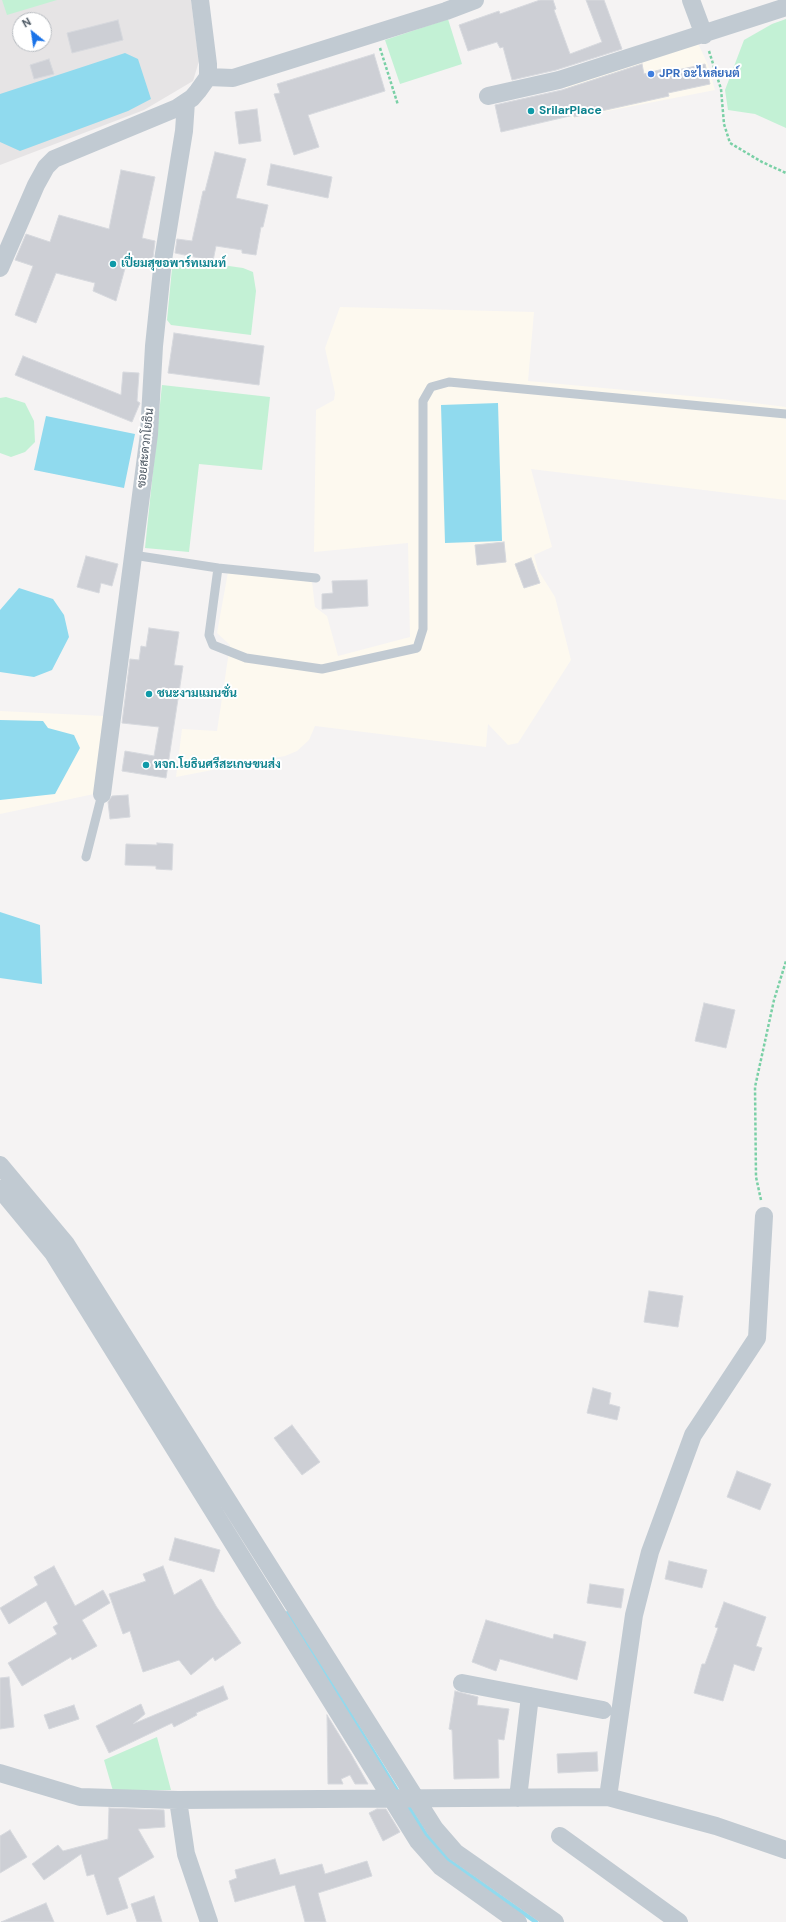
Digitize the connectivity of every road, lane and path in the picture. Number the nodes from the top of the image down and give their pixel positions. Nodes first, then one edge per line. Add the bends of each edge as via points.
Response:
1 (200, 0) edge
2 (475, 0) edge
3 (691, 0) edge
4 (786, 7) edge
5 (375, 33) junction
6 (704, 35) junction
7 (208, 77) junction
8 (488, 96) dead end
9 (186, 102) junction
10 (398, 105) dead end
11 (786, 173) edge
12 (0, 268) edge
13 (786, 414) edge
14 (133, 555) junction
15 (218, 568) junction
16 (316, 578) dead end
17 (102, 794) joint
18 (86, 857) dead end
19 (786, 961) edge
20 (0, 1165) edge
21 (0, 1189) edge
22 (764, 1216) joint
23 (462, 1683) dead end
24 (530, 1696) junction
25 (604, 1710) dead end
26 (0, 1773) edge
27 (608, 1797) junction
28 (518, 1798) junction
29 (404, 1799) junction
30 (178, 1800) junction
31 (560, 1836) dead end
32 (786, 1850) edge
33 (209, 1922) edge
34 (518, 1922) edge
35 (555, 1922) edge
36 (679, 1922) edge

1 - 7 street
2 - 5 street
3 - 6 street
4 - 6 street
5 - 7 street via 233,78
5 - 10 path
6 - 8 street via 559,80
6 - 11 path via 721,88 724,124 730,143
7 - 9 street
9 - 12 street via 166,113 54,159 46,167 36,185
9 - 14 street, ซอยสะดวกโยธิน via 184,131 163,260 154,346 149,434
13 - 15 lane via 449,382 430,387 423,401 423,629 417,648 322,669 246,658 213,645 209,635
14 - 15 lane
14 - 17 street, ซอยสะดวกโยธิน
15 - 16 lane
17 - 18 lane
19 - 22 path via 774,1000 755,1087 756,1177
20 - 29 street via 66,1244
21 - 29 street via 53,1253
22 - 27 street via 756,1338 693,1435 650,1552 634,1615
23 - 24 street
24 - 25 street
24 - 28 street
26 - 30 street via 80,1797
27 - 28 street
27 - 32 street via 716,1826
28 - 29 street
29 - 30 street
29 - 34 street via 418,1841 441,1867
29 - 35 street via 455,1852
30 - 33 street via 186,1854
31 - 36 street

